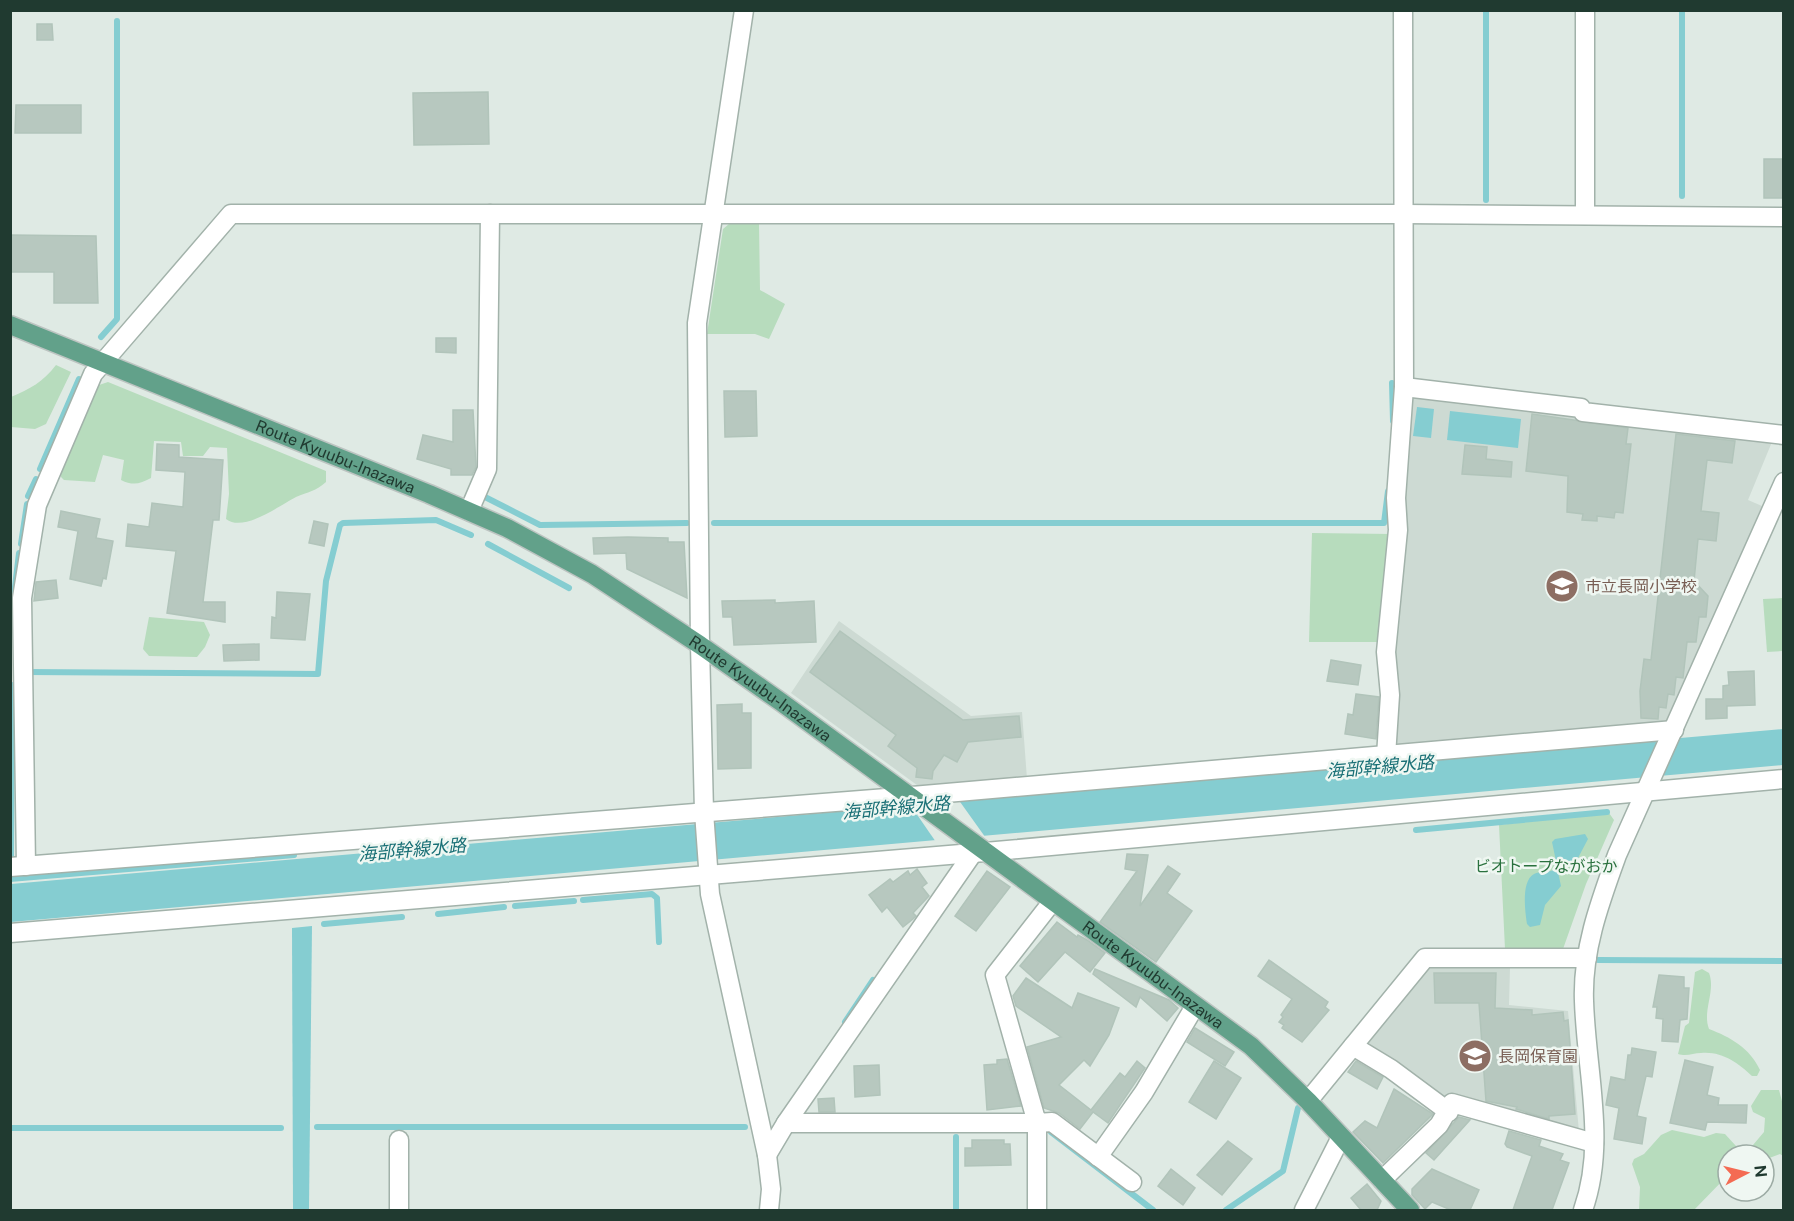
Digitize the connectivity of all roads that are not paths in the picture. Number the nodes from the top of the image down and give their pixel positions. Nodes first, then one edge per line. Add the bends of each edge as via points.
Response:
1 (744, 10) edge
2 (1403, 10) edge
3 (1585, 10) edge
4 (490, 214) junction
5 (1403, 214) junction
6 (714, 215) junction
7 (1585, 215) junction
8 (1784, 216) edge
9 (10, 326) edge
10 (103, 362) junction
11 (1404, 387) junction
12 (1784, 435) edge
13 (1784, 482) edge
14 (469, 511) junction
15 (700, 645) junction
16 (1672, 732) junction
17 (1386, 756) junction
18 (1784, 779) edge
19 (1648, 786) junction
20 (916, 799) junction
21 (704, 817) junction
22 (976, 849) junction
23 (18, 866) edge
24 (708, 870) junction
25 (1052, 902) junction
26 (10, 933) edge
27 (1587, 958) junction
28 (1195, 1006) junction
29 (1353, 1046) junction
30 (1308, 1101) junction
31 (1449, 1112) junction
32 (1037, 1122) junction
33 (786, 1123) junction
34 (1341, 1137) junction
35 (399, 1140) dead end
36 (1594, 1143) junction
37 (767, 1155) junction
38 (1098, 1157) junction
39 (1382, 1180) junction
40 (1132, 1182) dead end
41 (399, 1210) edge
42 (769, 1210) edge
43 (1037, 1210) edge
44 (1304, 1210) edge
45 (1410, 1210) edge
46 (1583, 1210) edge

1 - 6 street
2 - 5 street
3 - 7 street
4 - 6 street
4 - 10 street via 231,214
4 - 14 street via 487,469
5 - 6 street
5 - 7 street
5 - 11 street
6 - 15 street via 697,323
7 - 8 street
9 - 10 main road, Route Kyuubu-Inazawa
10 - 14 main road, Route Kyuubu-Inazawa
10 - 23 street via 93,374 37,505 22,598
11 - 12 street
11 - 17 street via 1396,498 1398,530 1386,652 1390,695
13 - 16 street
14 - 15 main road, Route Kyuubu-Inazawa via 592,574
15 - 20 main road, Route Kyuubu-Inazawa
15 - 21 street
16 - 17 street
16 - 19 street
17 - 20 street
18 - 19 street
19 - 22 street
19 - 27 street via 1596,911
20 - 21 street
20 - 22 main road, Route Kyuubu-Inazawa
21 - 23 street
21 - 24 street
22 - 24 street
22 - 25 main road, Route Kyuubu-Inazawa
22 - 33 street
24 - 26 street
24 - 37 street
25 - 28 main road, Route Kyuubu-Inazawa
25 - 32 street via 995,975
27 - 29 street via 1425,958
27 - 36 street via 1584,1000
28 - 30 main road, Route Kyuubu-Inazawa via 1251,1046
28 - 38 street via 1144,1092
29 - 30 street
29 - 31 street
30 - 34 main road, Route Kyuubu-Inazawa
31 - 36 street via 1452,1102
31 - 39 street
32 - 33 street
32 - 38 street via 1052,1122
32 - 43 street
33 - 37 street
34 - 39 main road, Route Kyuubu-Inazawa
34 - 44 street
35 - 41 street
36 - 46 street via 1594,1166
37 - 42 street
38 - 40 street
39 - 45 main road, Route Kyuubu-Inazawa

